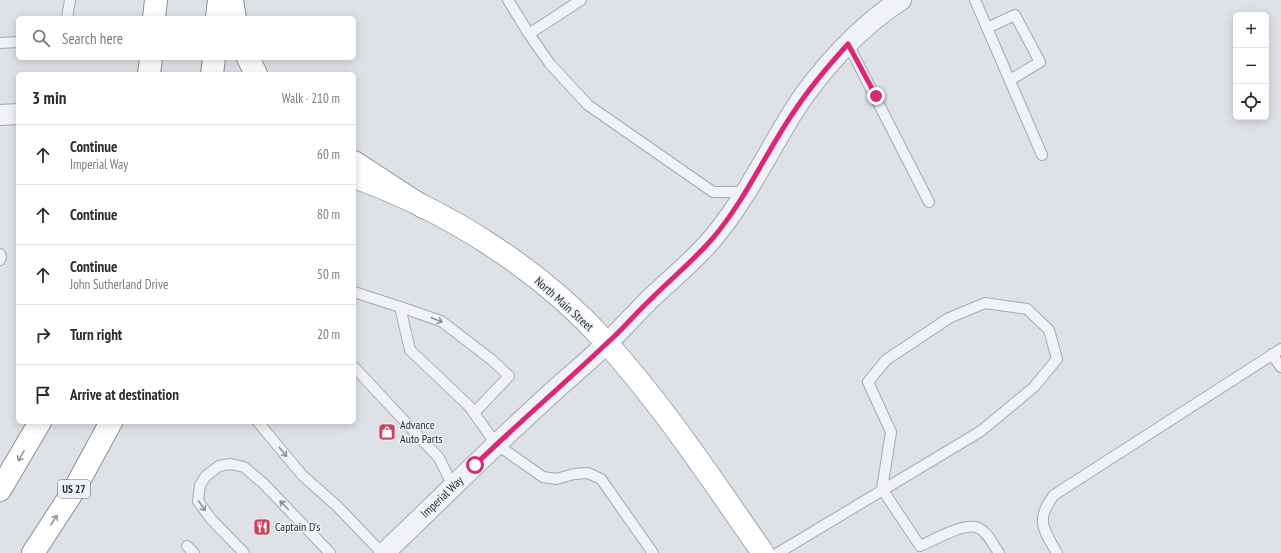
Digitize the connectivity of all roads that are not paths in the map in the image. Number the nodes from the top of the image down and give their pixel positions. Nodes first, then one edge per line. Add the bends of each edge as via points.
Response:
1 (70, 0) edge
2 (156, 0) edge
3 (219, 0) edge
4 (232, 0) edge
5 (508, 0) edge
6 (581, 0) edge
7 (901, 0) edge
8 (975, 0) edge
9 (67, 16) edge
10 (154, 16) edge
11 (217, 16) edge
12 (235, 16) edge
13 (987, 28) junction
14 (529, 34) junction
15 (16, 42) edge
16 (0, 43) edge
17 (848, 44) junction
18 (151, 60) edge
19 (214, 60) edge
20 (249, 60) edge
21 (149, 72) edge
22 (212, 72) edge
23 (255, 72) edge
24 (1010, 80) junction
25 (16, 114) edge
26 (0, 115) edge
27 (1042, 155) dead end
28 (356, 163) edge
29 (356, 178) edge
30 (746, 192) junction
31 (929, 202) dead end
32 (423, 207) junction
33 (0, 254) edge
34 (0, 260) edge
35 (356, 293) edge
36 (400, 307) junction
37 (607, 344) junction
38 (1277, 352) edge
39 (1281, 368) edge
40 (356, 369) edge
41 (474, 413) junction
42 (39, 424) edge
43 (110, 424) edge
44 (260, 424) edge
45 (496, 444) junction
46 (453, 486) junction
47 (882, 489) junction
48 (0, 490) edge
49 (916, 549) edge
50 (33, 553) edge
51 (244, 553) edge
52 (330, 553) edge
53 (383, 553) edge
54 (653, 553) edge
55 (763, 553) edge
56 (778, 553) edge
57 (998, 553) edge
58 (1057, 553) edge

1 - 9 lane
2 - 10 main road
3 - 11 main road
4 - 12 main road
5 - 14 lane
6 - 14 lane
7 - 17 street, Imperial Way via 871,22
8 - 13 lane
13 - 24 lane
13 - 24 lane via 1015,15 1040,62
14 - 30 lane via 550,64 588,105 713,192
15 - 16 lane
17 - 30 street, Imperial Way via 794,110
17 - 31 lane
18 - 21 main road
19 - 22 main road
20 - 23 main road
24 - 27 lane
25 - 26 street
28 - 32 main road
29 - 32 main road, North Main Street
30 - 37 street, Imperial Way via 698,255 651,298
32 - 37 main road, North Main Street via 467,230 520,266 566,303
33 - 34 lane
35 - 36 lane
36 - 41 lane via 410,350
36 -> 41 lane via 441,321 509,376
37 - 45 street, Imperial Way
37 - 55 main road, North Main Street via 633,373 672,425
38 - 39 lane
38 - 58 lane via 1054,495 1045,507 1042,522 1046,535
40 - 46 lane via 439,458
41 - 45 lane
42 -> 48 main road
50 -> 43 main road, US 27 via 78,483
44 -> 53 lane via 302,475
45 - 46 street, Imperial Way
45 - 54 lane via 543,477 556,479 588,473 601,479
46 - 53 street, Imperial Way
47 - 47 lane via 891,432 868,382 886,360 949,318 985,303 1027,309 1049,330 1058,359 1034,387 981,430
47 - 49 lane
47 - 56 lane
49 - 57 lane via 964,527 977,527 987,535
52 -> 51 lane via 244,467 232,464 219,466 206,476 200,485 198,500 211,519

